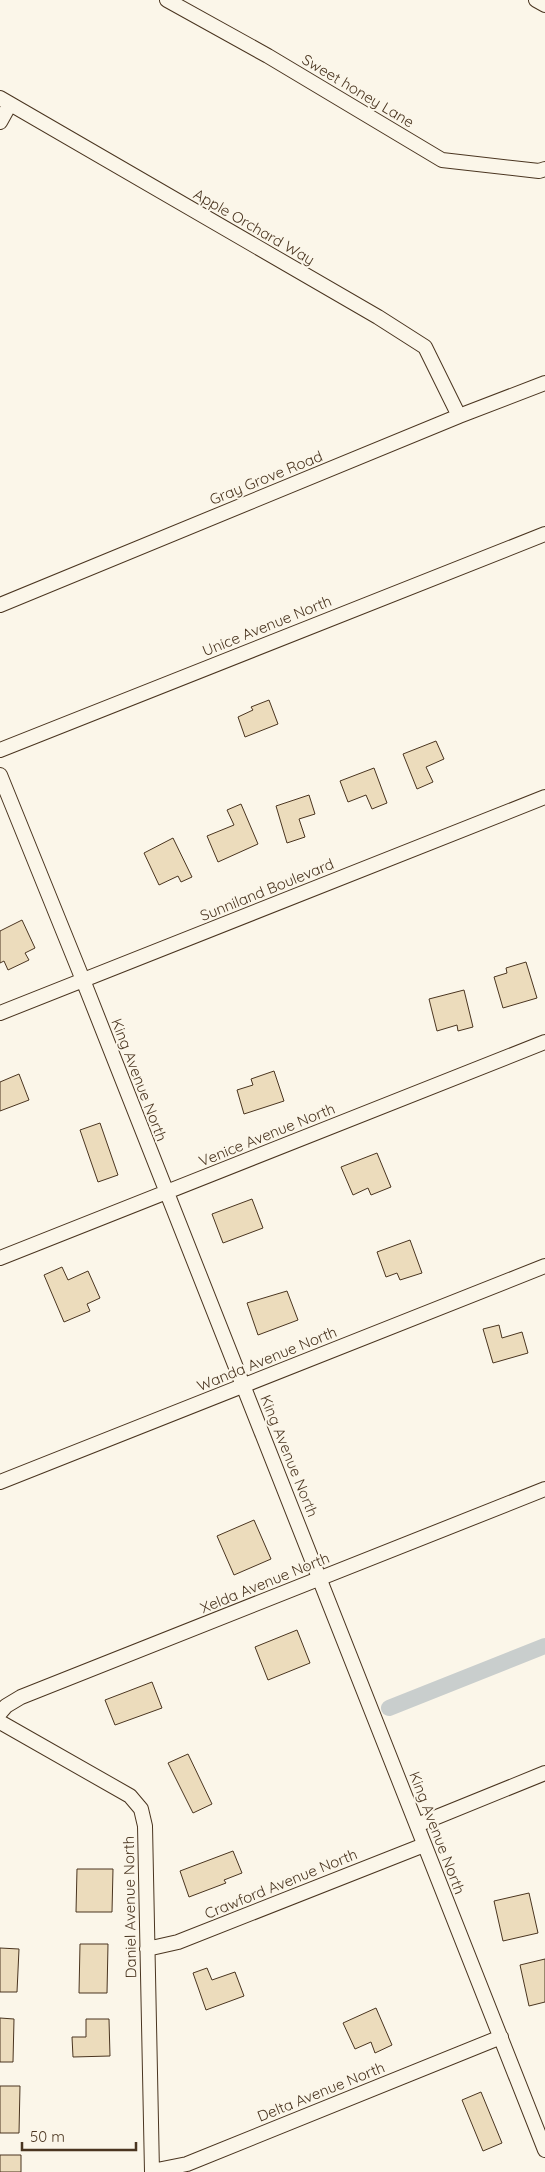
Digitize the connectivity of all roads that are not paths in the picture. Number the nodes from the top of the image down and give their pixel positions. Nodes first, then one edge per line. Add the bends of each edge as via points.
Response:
1 (167, 0) edge
2 (536, 0) edge
3 (545, 5) edge
4 (5, 101) edge
5 (0, 122) edge
6 (545, 169) edge
7 (545, 383) edge
8 (459, 416) junction
9 (545, 534) edge
10 (0, 605) edge
11 (0, 750) edge
12 (0, 775) edge
13 (545, 797) edge
14 (83, 980) junction
15 (0, 1012) edge
16 (545, 1042) edge
17 (166, 1192) junction
18 (0, 1258) edge
19 (545, 1266) edge
20 (244, 1386) junction
21 (0, 1482) edge
22 (545, 1489) edge
23 (320, 1579) junction
24 (0, 1713) edge
25 (0, 1722) edge
26 (545, 1774) edge
27 (417, 1825) junction
28 (424, 1845) junction
29 (148, 1949) junction
30 (501, 2038) junction
31 (545, 2150) edge
32 (152, 2172) edge

1 - 6 street, Sweet honey Lane via 442,160
2 - 3 street
4 - 5 street
4 - 8 street, Apple Orchard Way via 425,347
7 - 8 street, Gray Grove Road
8 - 10 street, Gray Grove Road
9 - 11 street, Unice Avenue North
12 - 14 street, King Avenue North
13 - 14 street, Sunniland Boulevard
14 - 15 street, Sunniland Boulevard
14 - 17 street, King Avenue North
16 - 17 street, Venice Avenue North
17 - 18 street, Venice Avenue North
17 - 20 street, King Avenue North
19 - 20 street, Wanda Avenue North
20 - 21 street, Wanda Avenue North
20 - 23 street, King Avenue North
22 - 23 street, Xelda Avenue North
23 - 24 street, Xelda Avenue North via 21,1698
23 - 27 street, King Avenue North
25 - 29 street, Daniel Avenue North via 130,1796 141,1809 145,1826
26 - 27 street
27 - 28 street, King Avenue North
28 - 29 street, Crawford Avenue North via 178,1942
28 - 30 street, King Avenue North
29 - 32 street, Daniel Avenue North
30 - 31 street, King Avenue North
30 - 32 street, Delta Avenue North via 187,2164

